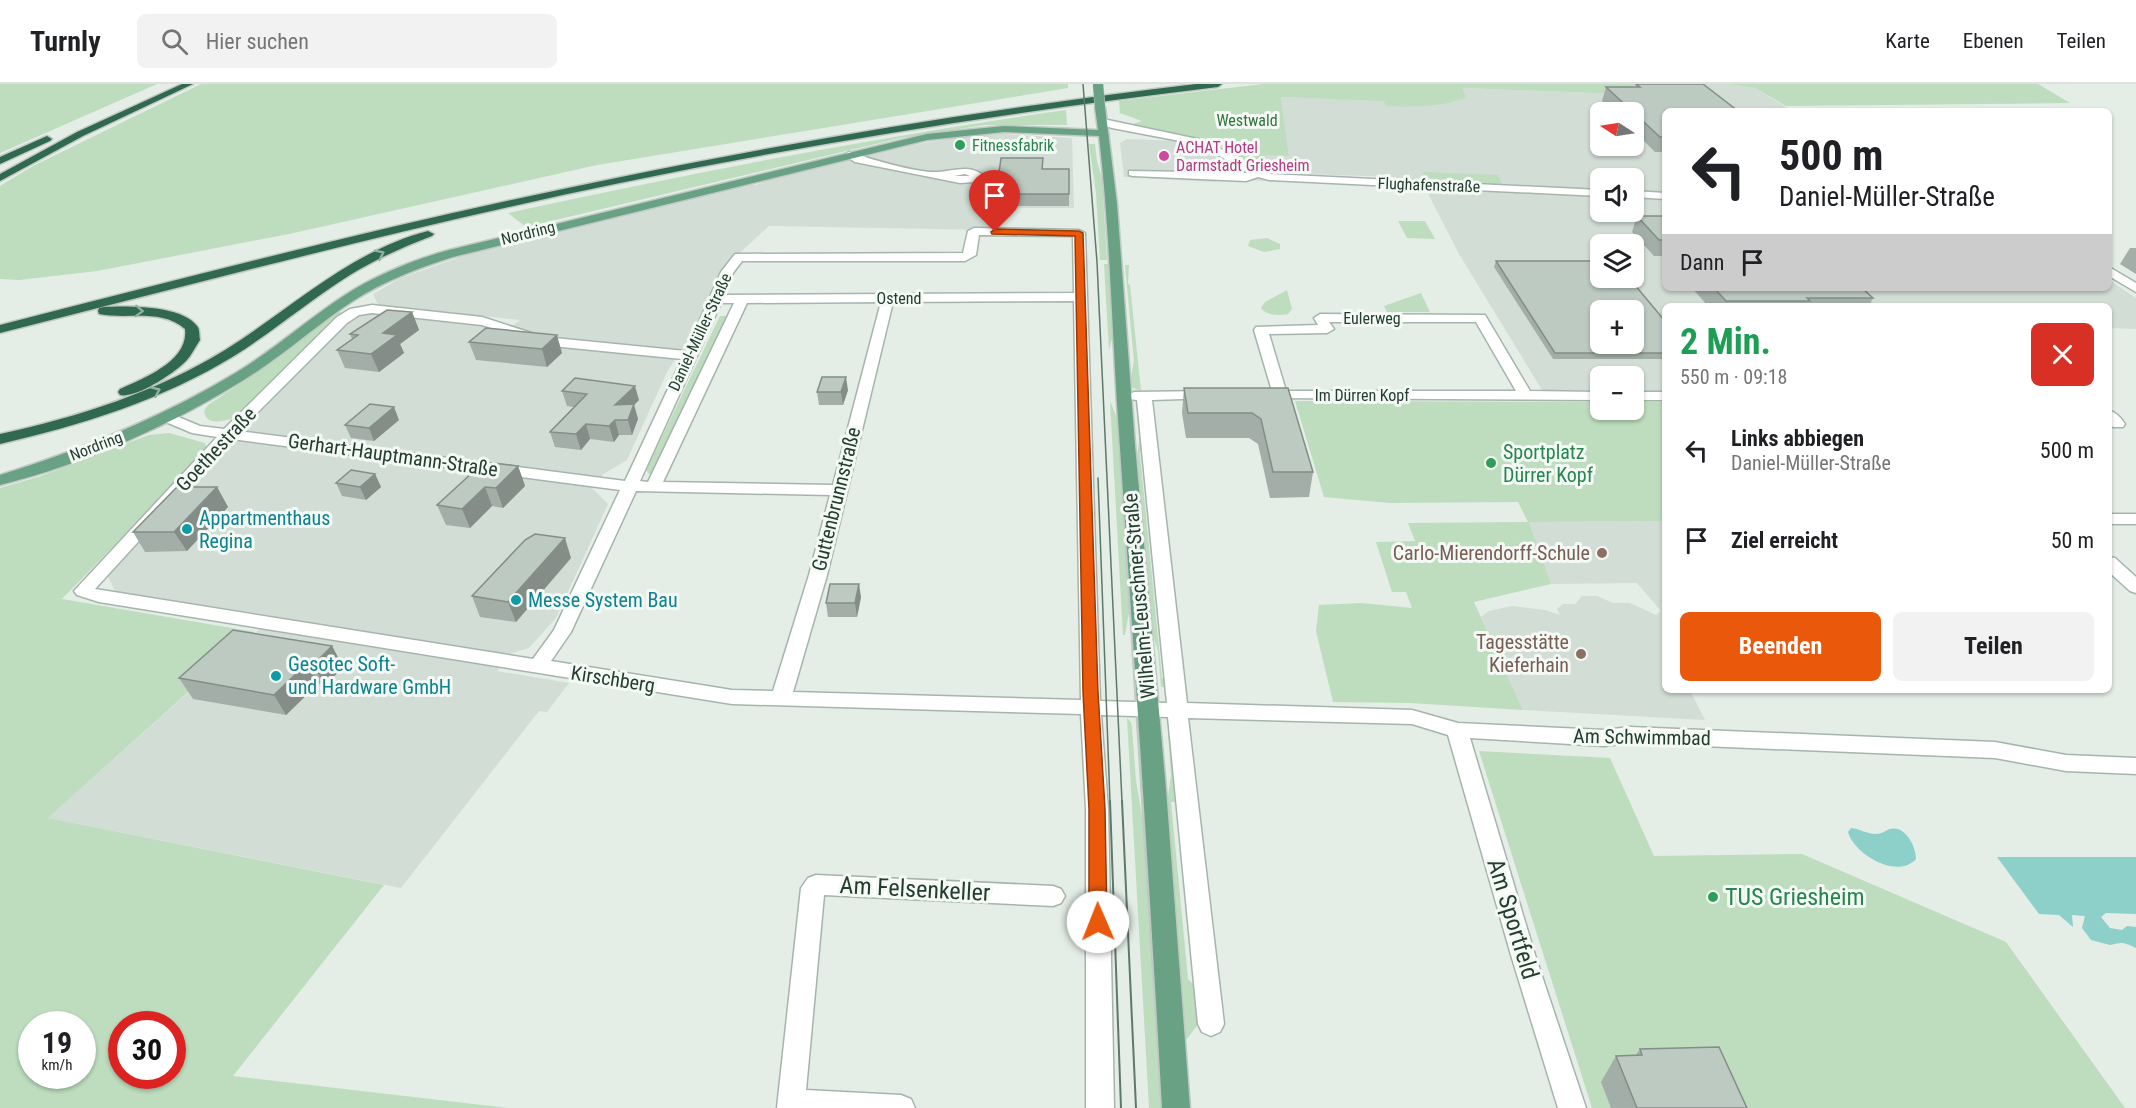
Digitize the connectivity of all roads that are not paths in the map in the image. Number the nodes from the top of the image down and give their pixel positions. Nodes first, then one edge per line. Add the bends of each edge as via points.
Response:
1 (172, 84) edge
2 (189, 84) edge
3 (1098, 84) edge
4 (1163, 84) edge
5 (1218, 84) edge
6 (158, 90) junction
7 (1100, 107) junction
8 (1103, 128) junction
9 (1064, 131) junction
10 (849, 155) junction
11 (0, 161) edge
12 (0, 169) edge
13 (1133, 173) dead end
14 (1258, 174) junction
15 (936, 176) dead end
16 (0, 178) edge
17 (617, 181) junction
18 (1590, 193) edge
19 (1644, 195) edge
20 (1662, 196) edge
21 (2112, 273) edge
22 (2136, 288) edge
23 (1081, 297) junction
24 (888, 298) junction
25 (717, 299) junction
26 (742, 299) junction
27 (0, 320) edge
28 (19, 324) junction
29 (0, 329) edge
30 (690, 356) junction
31 (1223, 395) edge
32 (1246, 395) edge
33 (1280, 395) junction
34 (1525, 395) junction
35 (1124, 396) junction
36 (1144, 396) junction
37 (1590, 396) edge
38 (1644, 396) edge
39 (1662, 396) edge
40 (166, 417) junction
41 (0, 428) edge
42 (229, 433) junction
43 (0, 438) edge
44 (0, 480) edge
45 (628, 486) junction
46 (653, 487) junction
47 (838, 490) junction
48 (2112, 519) edge
49 (2136, 519) edge
50 (2112, 565) edge
51 (2136, 587) edge
52 (83, 591) joint
53 (537, 667) junction
54 (781, 699) junction
55 (1091, 707) junction
56 (1148, 710) junction
57 (1179, 711) junction
58 (1456, 730) junction
59 (2136, 766) edge
60 (1053, 896) dead end
61 (1211, 1024) dead end
62 (791, 1105) edge
63 (901, 1108) edge
64 (1100, 1108) edge
65 (1176, 1108) edge
66 (1572, 1108) edge

1 - 6 highway
2 - 16 highway via 89,130
3 - 7 main road, Wilhelm-Leuschner-Straße, bridge
4 - 27 highway via 915,119 644,168 351,233
5 - 17 highway via 911,126
6 - 11 highway
6 - 12 highway
7 - 8 main road, Wilhelm-Leuschner-Straße
7 - 9 main road via 1085,124
8 - 9 main road, Nordring
8 - 14 street, Flughafenstraße via 1186,138 1211,145
8 - 35 main road, Wilhelm-Leuschner-Straße via 1113,216
9 - 10 main road, Nordring via 959,132
10 - 15 street
10 - 40 main road, Nordring via 481,245 406,268 350,297 242,376
13 - 14 street, Flughafenstraße via 1246,178
14 - 18 street, Flughafenstraße via 1297,180
17 - 28 highway via 339,244
43 -> 17 highway via 89,416 168,386 229,353 330,283 387,250 431,232
19 - 20 street
21 - 22 street
23 - 24 street, Ostend
23 - 25 street, Daniel-Müller-Straße via 1079,233 974,231 970,255 965,257 739,257 727,272
23 - 55 street
24 - 26 street, Ostend
24 - 47 street, Guttenbrunnstraße
25 - 26 street, Ostend
25 - 30 street, Daniel-Müller-Straße
26 - 46 street, Daniel-Müller-Straße
28 - 29 highway
28 -> 41 highway via 136,310 178,318 186,323 193,337 174,364 125,392
30 - 42 street, Goethestraße via 542,341 482,321 372,309 355,312 342,320
30 - 45 street, Daniel-Müller-Straße
31 - 36 street
32 - 33 street, Im Dürren Kopf
33 - 34 street, Im Dürren Kopf
33 - 34 street, Eulerweg via 1261,330 1327,329 1320,318 1480,318
34 - 37 street, Im Dürren Kopf
35 - 36 street
35 - 56 main road, Wilhelm-Leuschner-Straße
36 - 57 street, Wilhelm-Leuschner-Straße
38 - 39 street
40 - 42 street, Gerhart-Hauptmann-Straße via 197,430
40 - 44 main road, Nordring via 88,450
42 - 45 street, Gerhart-Hauptmann-Straße
42 - 52 street, Goethestraße
45 - 46 street, Gerhart-Hauptmann-Straße
45 - 53 street, Daniel-Müller-Straße via 562,632
46 - 47 street, Gerhart-Hauptmann-Straße
47 - 54 street, Guttenbrunnstraße via 818,575
48 - 49 street
50 - 51 street
52 - 53 street, Kirschberg
53 - 54 street, Kirschberg via 709,694
54 - 55 street, Kirschberg
55 - 56 street, Kirschberg
55 - 64 street via 1097,809
56 - 57 street, Am Schwimmbad
56 - 65 main road, Wilhelm-Leuschner-Straße
57 - 58 street, Am Schwimmbad via 1412,717
57 - 61 street, Wilhelm-Leuschner-Straße
58 - 59 street, Am Schwimmbad via 1995,750 2066,763
58 - 66 street, Am Sportfeld
60 - 62 street, Am Felsenkeller via 816,885
62 - 63 street, Am Felsenkeller

